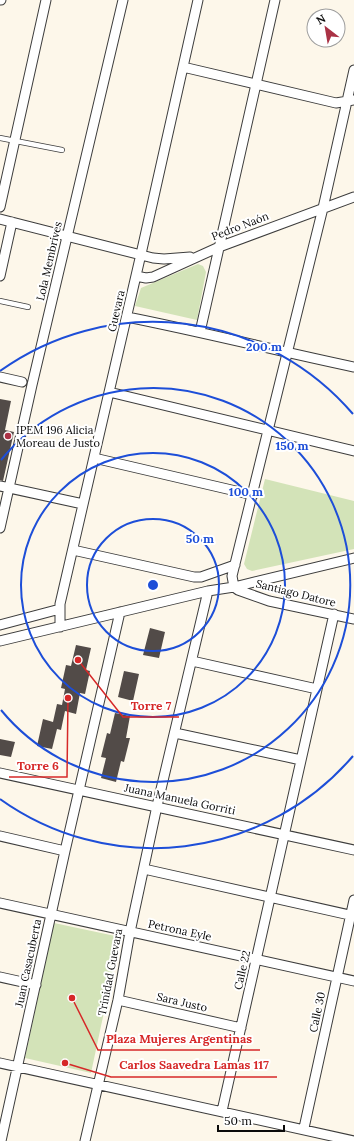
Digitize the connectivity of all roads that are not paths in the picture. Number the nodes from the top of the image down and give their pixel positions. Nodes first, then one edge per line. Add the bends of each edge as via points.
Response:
1 (46, 0) edge
2 (123, 0) edge
3 (198, 0) edge
4 (275, 0) edge
5 (183, 67) junction
6 (354, 70) edge
7 (256, 84) junction
8 (350, 101) edge
9 (0, 138) edge
10 (15, 140) junction
11 (62, 150) dead end
12 (354, 197) edge
13 (0, 207) edge
14 (323, 208) junction
15 (0, 219) edge
16 (12, 222) junction
17 (68, 236) junction
18 (219, 247) junction
19 (141, 254) junction
20 (197, 256) junction
21 (0, 276) edge
22 (136, 276) junction
23 (0, 301) edge
24 (28, 307) dead end
25 (127, 317) junction
26 (200, 332) junction
27 (287, 353) junction
28 (354, 367) edge
29 (0, 378) edge
30 (22, 382) dead end
31 (109, 392) junction
32 (268, 432) junction
33 (354, 451) edge
34 (94, 458) junction
35 (5, 487) edge
36 (252, 495) junction
37 (83, 504) junction
38 (0, 528) edge
39 (73, 550) junction
40 (354, 558) edge
41 (235, 565) junction
42 (234, 586) junction
43 (208, 591) junction
44 (60, 609) junction
45 (120, 612) junction
46 (334, 614) junction
47 (354, 619) edge
48 (0, 625) edge
49 (60, 626) junction
50 (0, 641) edge
51 (192, 661) junction
52 (317, 689) junction
53 (176, 733) junction
54 (301, 760) junction
55 (0, 773) edge
56 (79, 790) junction
57 (157, 806) junction
58 (285, 834) junction
59 (0, 836) edge
60 (354, 850) edge
61 (65, 851) junction
62 (144, 869) junction
63 (271, 898) junction
64 (354, 900) edge
65 (0, 903) edge
66 (51, 914) junction
67 (352, 916) edge
68 (130, 932) junction
69 (257, 959) junction
70 (0, 977) edge
71 (337, 978) junction
72 (354, 981) edge
73 (36, 985) junction
74 (118, 1000) junction
75 (241, 1028) junction
76 (0, 1063) edge
77 (18, 1066) junction
78 (99, 1084) junction
79 (222, 1111) junction
80 (304, 1128) junction
81 (354, 1140) edge
82 (1, 1141) edge
83 (85, 1141) edge

1 - 10 street
2 - 17 street, Lola Membrives
3 - 5 street, Guevara
4 - 7 street
5 - 7 street
5 - 19 street, Guevara
6 - 8 street
7 - 8 street via 336,103
7 - 18 street
8 - 14 street
9 - 10 lane
10 - 11 lane
10 - 13 street
12 - 14 street, Pedro Naón
14 - 18 street, Pedro Naón
14 - 27 street
15 - 16 street
16 - 17 street
16 - 21 street
17 - 19 street
17 - 35 street, Lola Membrives
18 - 20 street, Pedro Naón
18 - 26 street
19 - 20 street via 164,259
19 - 22 street, Guevara
20 - 22 street, Pedro Naón via 153,277
22 - 25 street, Guevara
23 - 24 lane
25 - 26 street
25 - 31 street, Guevara
26 - 27 street
27 - 28 street
27 - 32 street
29 - 30 street
31 - 32 street
31 - 34 street, Guevara
32 - 33 street
32 - 36 street
34 - 36 street
34 - 37 street, Guevara
35 - 37 street
35 - 38 street, Lola Membrives
36 - 41 street
37 - 39 street, Guevara
39 - 41 street via 194,577
39 - 44 street, Guevara
40 - 42 street
41 - 42 street via 232,576
42 - 43 street
42 - 46 street, Santiago Datore via 238,590 269,600
43 - 45 street
43 - 51 street, Trinidad Guevara
44 - 48 street
44 - 49 street, Guevara
45 - 49 street
45 - 56 street, Juan Casacuberta
46 - 47 street, Santiago Datore
46 - 52 street, Calle 22
49 - 50 street
51 - 52 street
51 - 53 street, Trinidad Guevara
52 - 54 street, Calle 22
53 - 54 street
53 - 57 street, Trinidad Guevara
54 - 58 street, Calle 22
55 - 56 street, Juana Manuela Gorriti
56 - 57 street, Juana Manuela Gorriti
56 - 61 street, Juan Casacuberta
57 - 58 street, Juana Manuela Gorriti
57 - 62 street, Trinidad Guevara
58 - 60 street, Juana Manuela Gorriti
58 - 63 street, Calle 22
59 - 61 street
61 - 66 street, Juan Casacuberta
62 - 63 street
62 - 68 street, Trinidad Guevara
63 - 67 street
63 - 69 street, Calle 22
64 - 67 street, Calle 30
65 - 66 street, Petrona Eyle
66 - 68 street, Petrona Eyle
66 - 73 street, Juan Casacuberta
67 - 71 street, Calle 30
68 - 69 street, Petrona Eyle
68 - 74 street, Trinidad Guevara
69 - 71 street, Petrona Eyle
69 - 75 street, Calle 22
70 - 73 street
71 - 72 street, Petrona Eyle
71 - 80 street, Calle 30
73 - 77 street, Juan Casacuberta
74 - 75 street, Sara Justo
74 - 78 street, Trinidad Guevara
75 - 79 street, Calle 22
76 - 77 street
77 - 78 street
77 - 82 street, Juan Casacuberta
78 - 79 street
78 - 83 street, Trinidad Guevara
79 - 80 street
80 - 81 street

